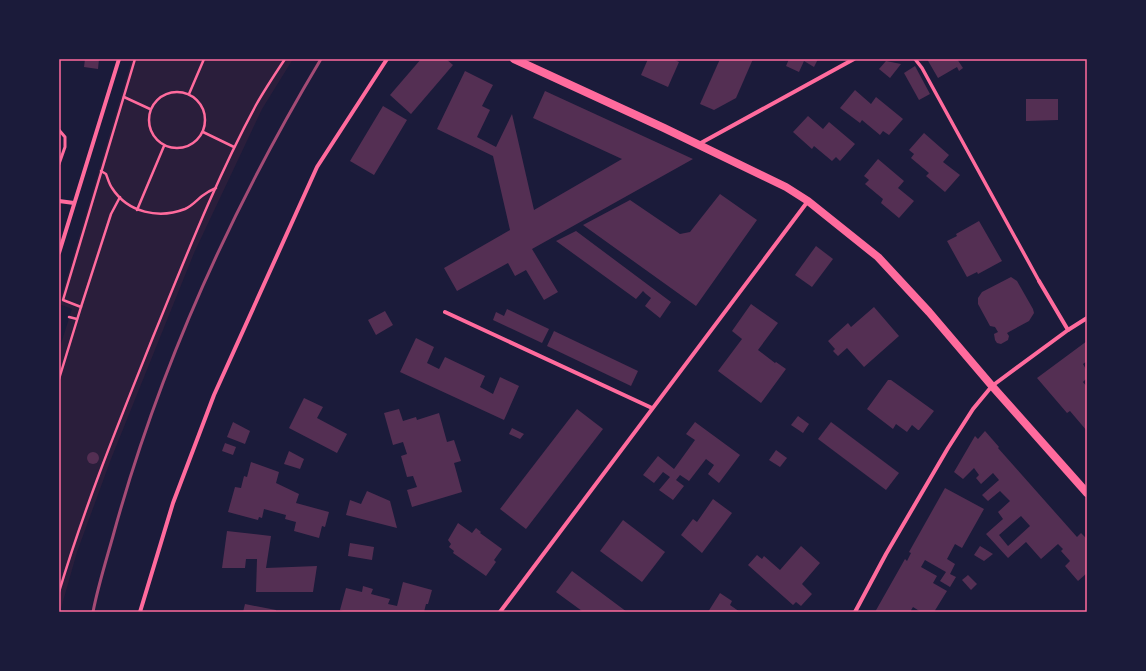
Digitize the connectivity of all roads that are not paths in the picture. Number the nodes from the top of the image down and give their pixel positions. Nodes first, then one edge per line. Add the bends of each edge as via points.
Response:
1 (119, 59) edge
2 (387, 59) edge
3 (514, 59) edge
4 (854, 59) edge
5 (915, 59) edge
6 (59, 130) edge
7 (699, 145) junction
8 (59, 164) edge
9 (59, 201) edge
10 (808, 201) junction
11 (74, 203) junction
12 (59, 253) edge
13 (1039, 281) joint
14 (445, 312) dead end
15 (1087, 318) edge
16 (1068, 330) junction
17 (992, 386) junction
18 (652, 408) junction
19 (1087, 493) edge
20 (140, 612) edge
21 (500, 612) edge
22 (855, 612) edge

1 - 11 street
2 - 20 street via 318,167 214,395 173,503
3 - 7 main road
4 - 7 street
5 - 13 street
6 - 8 lane via 65,137 65,148
7 - 10 main road via 786,187
9 - 11 street
10 - 17 main road via 878,257
10 - 18 street
11 - 12 street
13 - 16 street
14 - 18 street
15 - 16 street
16 - 17 street
17 - 19 main road
17 - 22 street via 973,409 948,448
18 - 21 street

